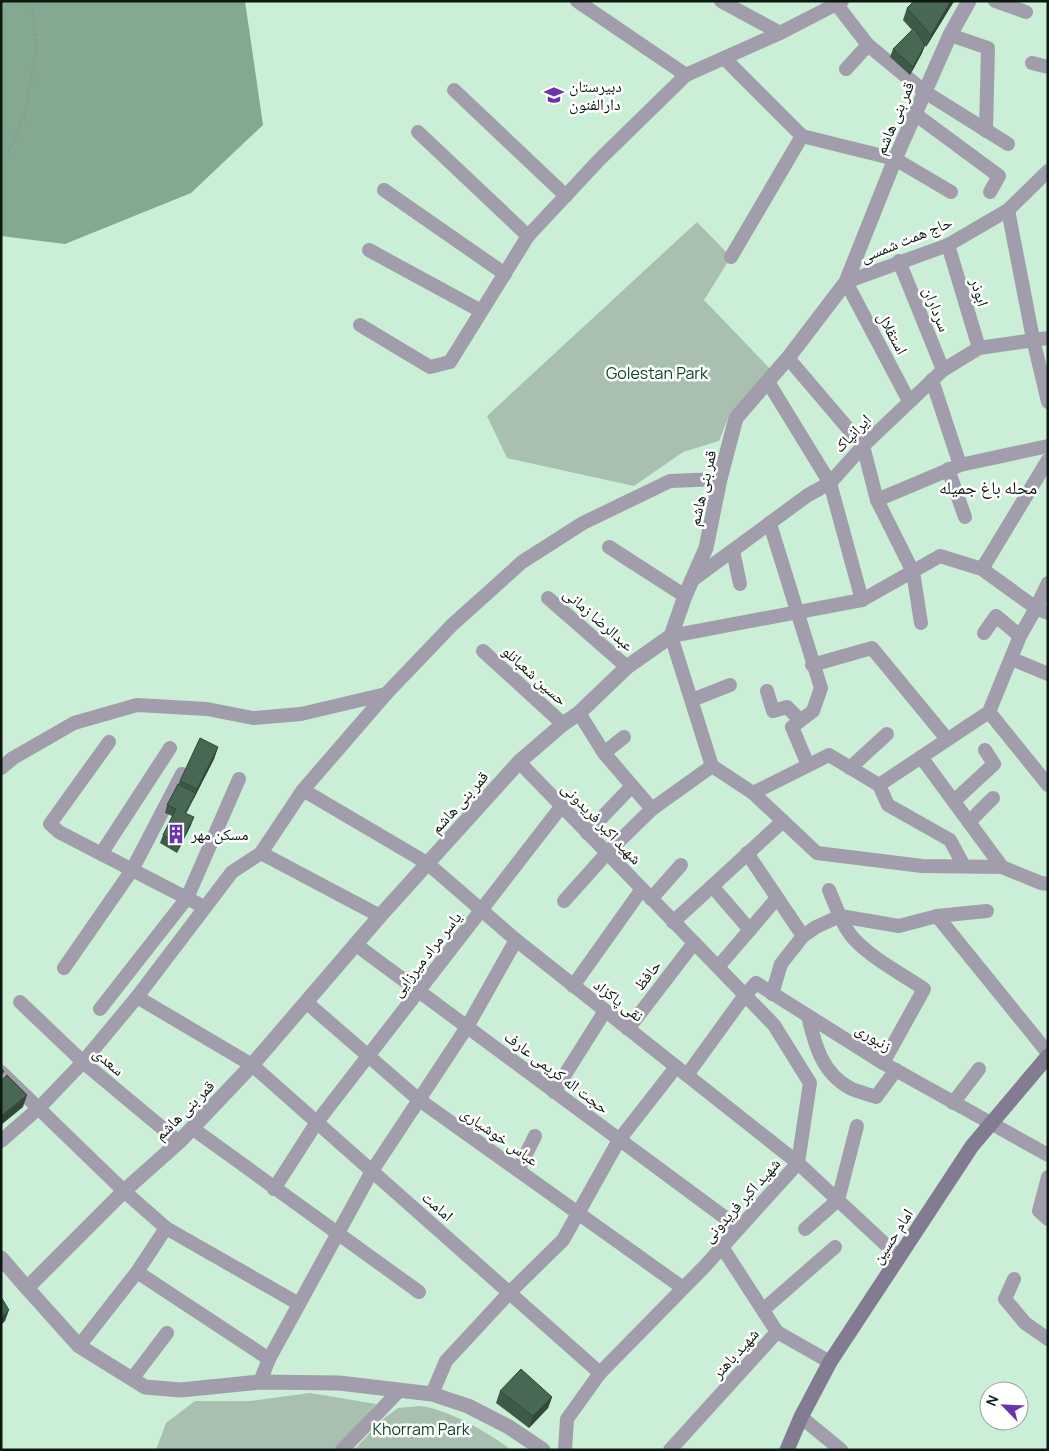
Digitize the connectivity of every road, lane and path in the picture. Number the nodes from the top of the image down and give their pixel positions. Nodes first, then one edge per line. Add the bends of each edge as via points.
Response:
1 (32, 1) edge
2 (577, 1) edge
3 (721, 1) edge
4 (969, 1) edge
5 (995, 1) edge
6 (839, 3) edge
7 (1026, 12) dead end
8 (780, 33) junction
9 (950, 35) junction
10 (868, 45) junction
11 (724, 58) junction
12 (1032, 63) dead end
13 (1048, 67) edge
14 (846, 68) dead end
15 (686, 75) junction
16 (454, 90) dead end
17 (925, 92) junction
18 (915, 114) junction
19 (986, 131) junction
20 (418, 132) dead end
21 (802, 136) junction
22 (1008, 144) dead end
23 (895, 159) junction
24 (1, 170) edge
25 (1048, 171) edge
26 (384, 190) dead end
27 (951, 192) dead end
28 (990, 192) dead end
29 (566, 196) junction
30 (1008, 210) junction
31 (528, 236) junction
32 (948, 245) junction
33 (369, 250) dead end
34 (730, 257) dead end
35 (899, 261) junction
36 (505, 274) junction
37 (846, 282) junction
38 (481, 311) junction
39 (360, 325) dead end
40 (1048, 338) edge
41 (1032, 339) junction
42 (979, 348) junction
43 (788, 358) junction
44 (938, 375) junction
45 (768, 382) junction
46 (909, 401) junction
47 (1048, 402) edge
48 (863, 446) junction
49 (1048, 446) edge
50 (1048, 460) edge
51 (954, 467) junction
52 (720, 479) junction
53 (830, 483) junction
54 (877, 500) junction
55 (965, 517) dead end
56 (770, 524) junction
57 (609, 547) dead end
58 (733, 551) junction
59 (982, 569) junction
60 (913, 572) junction
61 (692, 581) junction
62 (1048, 583) edge
63 (740, 584) dead end
64 (685, 596) junction
65 (548, 598) dead end
66 (862, 600) junction
67 (1042, 610) edge
68 (798, 614) junction
69 (921, 623) dead end
70 (984, 633) dead end
71 (671, 636) junction
72 (1020, 636) junction
73 (483, 652) dead end
74 (1012, 659) junction
75 (812, 665) junction
76 (627, 667) junction
77 (1048, 674) edge
78 (730, 685) dead end
79 (767, 691) dead end
80 (386, 694) junction
81 (692, 700) junction
82 (988, 712) junction
83 (579, 713) junction
84 (800, 720) junction
85 (563, 724) junction
86 (887, 734) dead end
87 (624, 737) dead end
88 (947, 739) junction
89 (109, 742) dead end
90 (170, 748) dead end
91 (985, 750) dead end
92 (604, 753) junction
93 (921, 756) junction
94 (519, 762) junction
95 (808, 765) junction
96 (712, 766) junction
97 (1, 768) edge
98 (850, 768) junction
99 (182, 774) edge
100 (239, 779) dead end
101 (879, 785) junction
102 (1048, 785) edge
103 (632, 786) junction
104 (303, 790) junction
105 (753, 793) junction
106 (993, 798) dead end
107 (954, 801) junction
108 (561, 807) junction
109 (652, 809) junction
110 (783, 821) junction
111 (969, 822) junction
112 (587, 833) junction
113 (261, 853) junction
114 (101, 854) junction
115 (607, 854) junction
116 (747, 854) junction
117 (427, 863) junction
118 (681, 865) dead end
119 (964, 866) junction
120 (1002, 866) junction
121 (132, 870) junction
122 (1046, 884) edge
123 (712, 886) junction
124 (829, 890) dead end
125 (647, 894) junction
126 (187, 898) junction
127 (777, 898) junction
128 (564, 901) dead end
129 (204, 907) junction
130 (482, 911) junction
131 (987, 911) dead end
132 (380, 916) junction
133 (840, 916) junction
134 (937, 916) junction
135 (673, 922) junction
136 (750, 930) junction
137 (803, 936) junction
138 (516, 940) junction
139 (694, 943) junction
140 (355, 944) junction
141 (718, 967) junction
142 (64, 968) dead end
143 (573, 986) junction
144 (418, 991) junction
145 (772, 994) junction
146 (745, 995) junction
147 (137, 997) junction
148 (20, 1002) dead end
149 (306, 1002) junction
150 (100, 1009) dead end
151 (605, 1011) junction
152 (808, 1016) junction
153 (467, 1027) junction
154 (628, 1029) junction
155 (1048, 1054) edge
156 (368, 1055) junction
157 (83, 1062) junction
158 (883, 1062) junction
159 (252, 1065) junction
160 (979, 1069) dead end
161 (896, 1070) junction
162 (681, 1071) junction
163 (1, 1072) edge
164 (554, 1092) junction
165 (418, 1099) junction
166 (953, 1103) junction
167 (40, 1107) junction
168 (317, 1122) junction
169 (992, 1123) junction
170 (857, 1126) dead end
171 (192, 1128) junction
172 (535, 1136) dead end
173 (619, 1140) junction
174 (1, 1141) edge
175 (179, 1142) junction
176 (1048, 1154) edge
177 (798, 1163) junction
178 (518, 1170) junction
179 (372, 1171) junction
180 (1048, 1177) edge
181 (274, 1188) junction
182 (124, 1191) junction
183 (838, 1200) junction
184 (578, 1212) junction
185 (1048, 1219) edge
186 (166, 1228) junction
187 (738, 1228) junction
188 (805, 1229) dead end
189 (336, 1234) junction
190 (722, 1247) junction
191 (835, 1247) dead end
192 (899, 1257) junction
193 (1, 1258) edge
194 (137, 1272) junction
195 (1014, 1279) dead end
196 (27, 1288) junction
197 (683, 1288) junction
198 (419, 1292) dead end
199 (510, 1292) junction
200 (299, 1304) junction
201 (763, 1310) junction
202 (777, 1332) junction
203 (166, 1333) dead end
204 (1048, 1339) edge
205 (80, 1346) junction
206 (269, 1359) junction
207 (830, 1362) junction
208 (600, 1373) junction
209 (132, 1379) junction
210 (260, 1382) junction
211 (400, 1390) junction
212 (432, 1394) junction
213 (801, 1417) junction
214 (342, 1450) edge
215 (543, 1450) edge
216 (565, 1450) edge
217 (670, 1450) edge
218 (787, 1450) edge
219 (841, 1450) edge

1 - 24 path via 36,52 24,118
2 - 15 street
3 - 8 street
4 - 9 street, قمر بنی هاشم
5 - 7 street
6 - 8 street
6 - 10 street
8 - 11 street
9 - 17 street, قمر بنی هاشم
9 - 19 street via 988,48
10 - 14 street
10 - 17 street
11 - 15 street
11 - 21 street
12 - 13 street
15 - 29 street
16 - 29 street
17 - 18 street, قمر بنی هاشم
17 - 19 street
18 - 23 street, قمر بنی هاشم
18 - 28 street via 999,176
19 - 22 street
20 - 31 street
21 - 23 street
21 - 34 street
23 - 27 street
23 - 37 street, قمر بنی هاشم
25 - 30 street, حاج همت شمسی
26 - 36 street
29 - 31 street
30 - 32 street, حاج همت شمسی
30 - 41 street
31 - 36 street
32 - 35 street, حاج همت شمسی
32 - 42 street, ابوذر
33 - 38 street
35 - 37 street, حاج همت شمسی
35 - 44 street, سرداران
36 - 38 street
37 - 43 street, قمر بنی هاشم
37 - 46 street, استقلال
38 - 39 street via 450,362 430,367
40 - 41 street, ایرانپاک
41 - 42 street, ایرانپاک
41 - 47 street
42 - 44 street, ایرانپاک
43 - 45 street, قمر بنی هاشم
43 - 48 street
44 - 46 street, ایرانپاک
44 - 51 street, سرداران
45 - 52 street, قمر بنی هاشم via 736,418
45 - 53 street
46 - 48 street, ایرانپاک
48 - 53 street, ایرانپاک
48 - 54 street
49 - 51 street
50 - 59 street
51 - 54 street
51 - 55 street, سرداران
52 - 61 street, قمر بنی هاشم via 706,548
52 - 80 street via 670,481 583,523 522,562 452,625
53 - 56 street, ایرانپاک via 808,495
53 - 66 street
54 - 60 street
56 - 58 street, ایرانپاک
56 - 68 street
57 - 64 street
58 - 61 street, ایرانپاک
58 - 63 street
59 - 60 street via 940,556
59 - 67 street
60 - 66 street
60 - 69 street
61 - 64 street, قمر بنی هاشم
62 - 67 street
64 - 71 street, قمر بنی هاشم
65 - 76 street, عبدالرضا زمانی
66 - 68 street
67 - 72 street
68 - 71 street
68 - 75 street
70 - 72 street via 996,616
71 - 76 street, قمر بنی هاشم
71 - 81 street
72 - 74 street
73 - 85 street, حسین شعبانلو
74 - 77 street
74 - 82 street
75 - 84 street via 820,688 813,711
75 - 88 street via 872,648
76 - 83 street, قمر بنی هاشم
78 - 81 street
79 - 84 street via 773,711 787,707
80 - 97 street via 301,714 253,718 207,708 137,705 74,723
80 - 104 street
81 - 96 street
82 - 88 street
82 - 102 street
83 - 85 street, قمر بنی هاشم
83 - 92 street
84 - 95 street via 792,727
85 - 94 street, قمر بنی هاشم
86 - 98 street
87 - 92 street
88 - 93 street
89 - 114 street via 50,824
90 - 114 street
91 - 107 street via 994,764
92 - 103 street
93 - 101 street
93 - 107 street
94 - 108 street, شهید اکبر فریدونی
94 - 117 street, قمر بنی هاشم
95 - 98 street via 829,755
95 - 105 street
96 - 105 street
96 - 109 street
98 - 101 street
99 - 121 street
100 - 126 street
101 - 119 street via 888,805 950,840
103 - 109 street
103 - 112 street
104 - 113 street
104 - 117 street, نقی پاکزاد
105 - 110 street
106 - 111 street
107 - 111 street
108 - 112 street, شهید اکبر فریدونی
108 - 130 street, یاسر مراد میرزایی
109 - 115 street
110 - 116 street
110 - 119 street via 817,853 922,866
111 - 120 street
112 - 115 street, شهید اکبر فریدونی
113 - 129 street via 232,872
113 - 132 street
114 - 121 street
115 - 125 street, شهید اکبر فریدونی
115 - 128 street
116 - 123 street
116 - 127 street
117 - 130 street, نقی پاکزاد
117 - 132 street, قمر بنی هاشم
118 - 125 street
119 - 120 street
120 - 122 street
121 - 126 street
121 - 142 street
123 - 135 street
123 - 136 street
124 - 133 street
125 - 135 street, شهید اکبر فریدونی
125 - 143 street
126 - 129 street
126 - 150 street
127 - 136 street
127 - 137 street
129 - 147 street
130 - 138 street, نقی پاکزاد
130 - 144 street, یاسر مراد میرزایی
131 - 134 street
132 - 140 street, قمر بنی هاشم
133 - 134 street via 899,926
133 - 137 street
133 - 158 street via 853,938 924,989
134 - 155 street
135 - 139 street, شهید اکبر فریدونی
136 - 141 street
137 - 145 street via 781,964
138 - 143 street, نقی پاکزاد
138 - 153 street
139 - 141 street, شهید اکبر فریدونی
139 - 154 street, حافظ
140 - 144 street, حجت اله کریمی عارف
140 - 149 street, قمر بنی هاشم
141 - 146 street, شهید اکبر فریدونی
143 - 151 street, نقی پاکزاد
144 - 153 street, حجت اله کریمی عارف
144 - 156 street, یاسر مراد میرزایی
145 - 146 street, زنبوری via 756,983
145 - 152 street, زنبوری
146 - 162 street
146 - 177 street, شهید اکبر فریدونی via 774,1025 810,1083
147 - 157 street
147 - 159 street, امامت
148 - 157 street, سعدی
149 - 156 street, عباس خوشیاری
149 - 159 street, قمر بنی هاشم
151 - 154 street, نقی پاکزاد
151 - 164 street
152 - 158 street, زنبوری
152 - 161 street via 816,1050 831,1074 850,1088 876,1097
153 - 164 street, حجت اله کریمی عارف
153 - 165 street
154 - 162 street, نقی پاکزاد
155 - 169 main road, امام حسین
156 - 165 street, عباس خوشیاری
156 - 168 street, یاسر مراد میرزایی
157 - 167 street
157 - 175 street, سعدی
158 - 161 street, زنبوری
159 - 168 street, امامت
159 - 171 street, قمر بنی هاشم
160 - 166 street
161 - 166 street, زنبوری
162 - 173 street
162 - 177 street, نقی پاکزاد
163 - 167 street
164 - 173 street, حجت اله کریمی عارف
165 - 178 street, عباس خوشیاری
165 - 179 street
166 - 169 street, زنبوری
167 - 174 street
167 - 182 street
168 - 179 street, امامت
168 - 181 street, یاسر مراد میرزایی
169 - 176 street, زنبوری
169 - 192 main road, امام حسین via 972,1146
170 - 183 street
171 - 175 street, قمر بنی هاشم
171 - 181 street
172 - 178 street
173 - 184 street
173 - 187 street, حجت اله کریمی عارف
175 - 182 street, قمر بنی هاشم
177 - 183 street, نقی پاکزاد
177 - 187 street, شهید اکبر فریدونی
178 - 184 street, عباس خوشیاری
179 - 189 street
179 - 199 street, امامت
180 - 185 street via 1039,1208 1040,1214
181 - 189 street
182 - 186 street
182 - 196 street, قمر بنی هاشم
183 - 188 street
183 - 192 street, نقی پاکزاد
184 - 197 street, عباس خوشیاری
184 - 199 street via 563,1240
186 - 194 street
186 - 200 street
187 - 190 street, شهید اکبر فریدونی
189 - 198 street
189 - 200 street
190 - 197 street, شهید اکبر فریدونی
190 - 201 street, شهید باهنر
191 - 201 street
192 - 207 main road, امام حسین
193 - 196 street
194 - 205 street
194 - 206 street
195 - 204 street via 1005,1299 1025,1323
196 - 205 street
197 - 208 street, شهید اکبر فریدونی
199 - 208 street, امامت
199 - 212 street via 446,1360
200 - 206 street
201 - 202 street, شهید باهنر
202 - 207 street
202 - 217 street, شهید باهنر
203 - 209 street
205 - 209 street
206 - 210 street
207 - 213 main road, امام حسین
208 - 216 street, شهید اکبر فریدونی via 567,1419
209 - 210 street via 145,1387 181,1390
210 - 211 street via 339,1383
211 - 212 street
211 - 214 street
212 - 215 street via 468,1406 509,1427
213 - 218 main road, امام حسین
213 - 219 street

